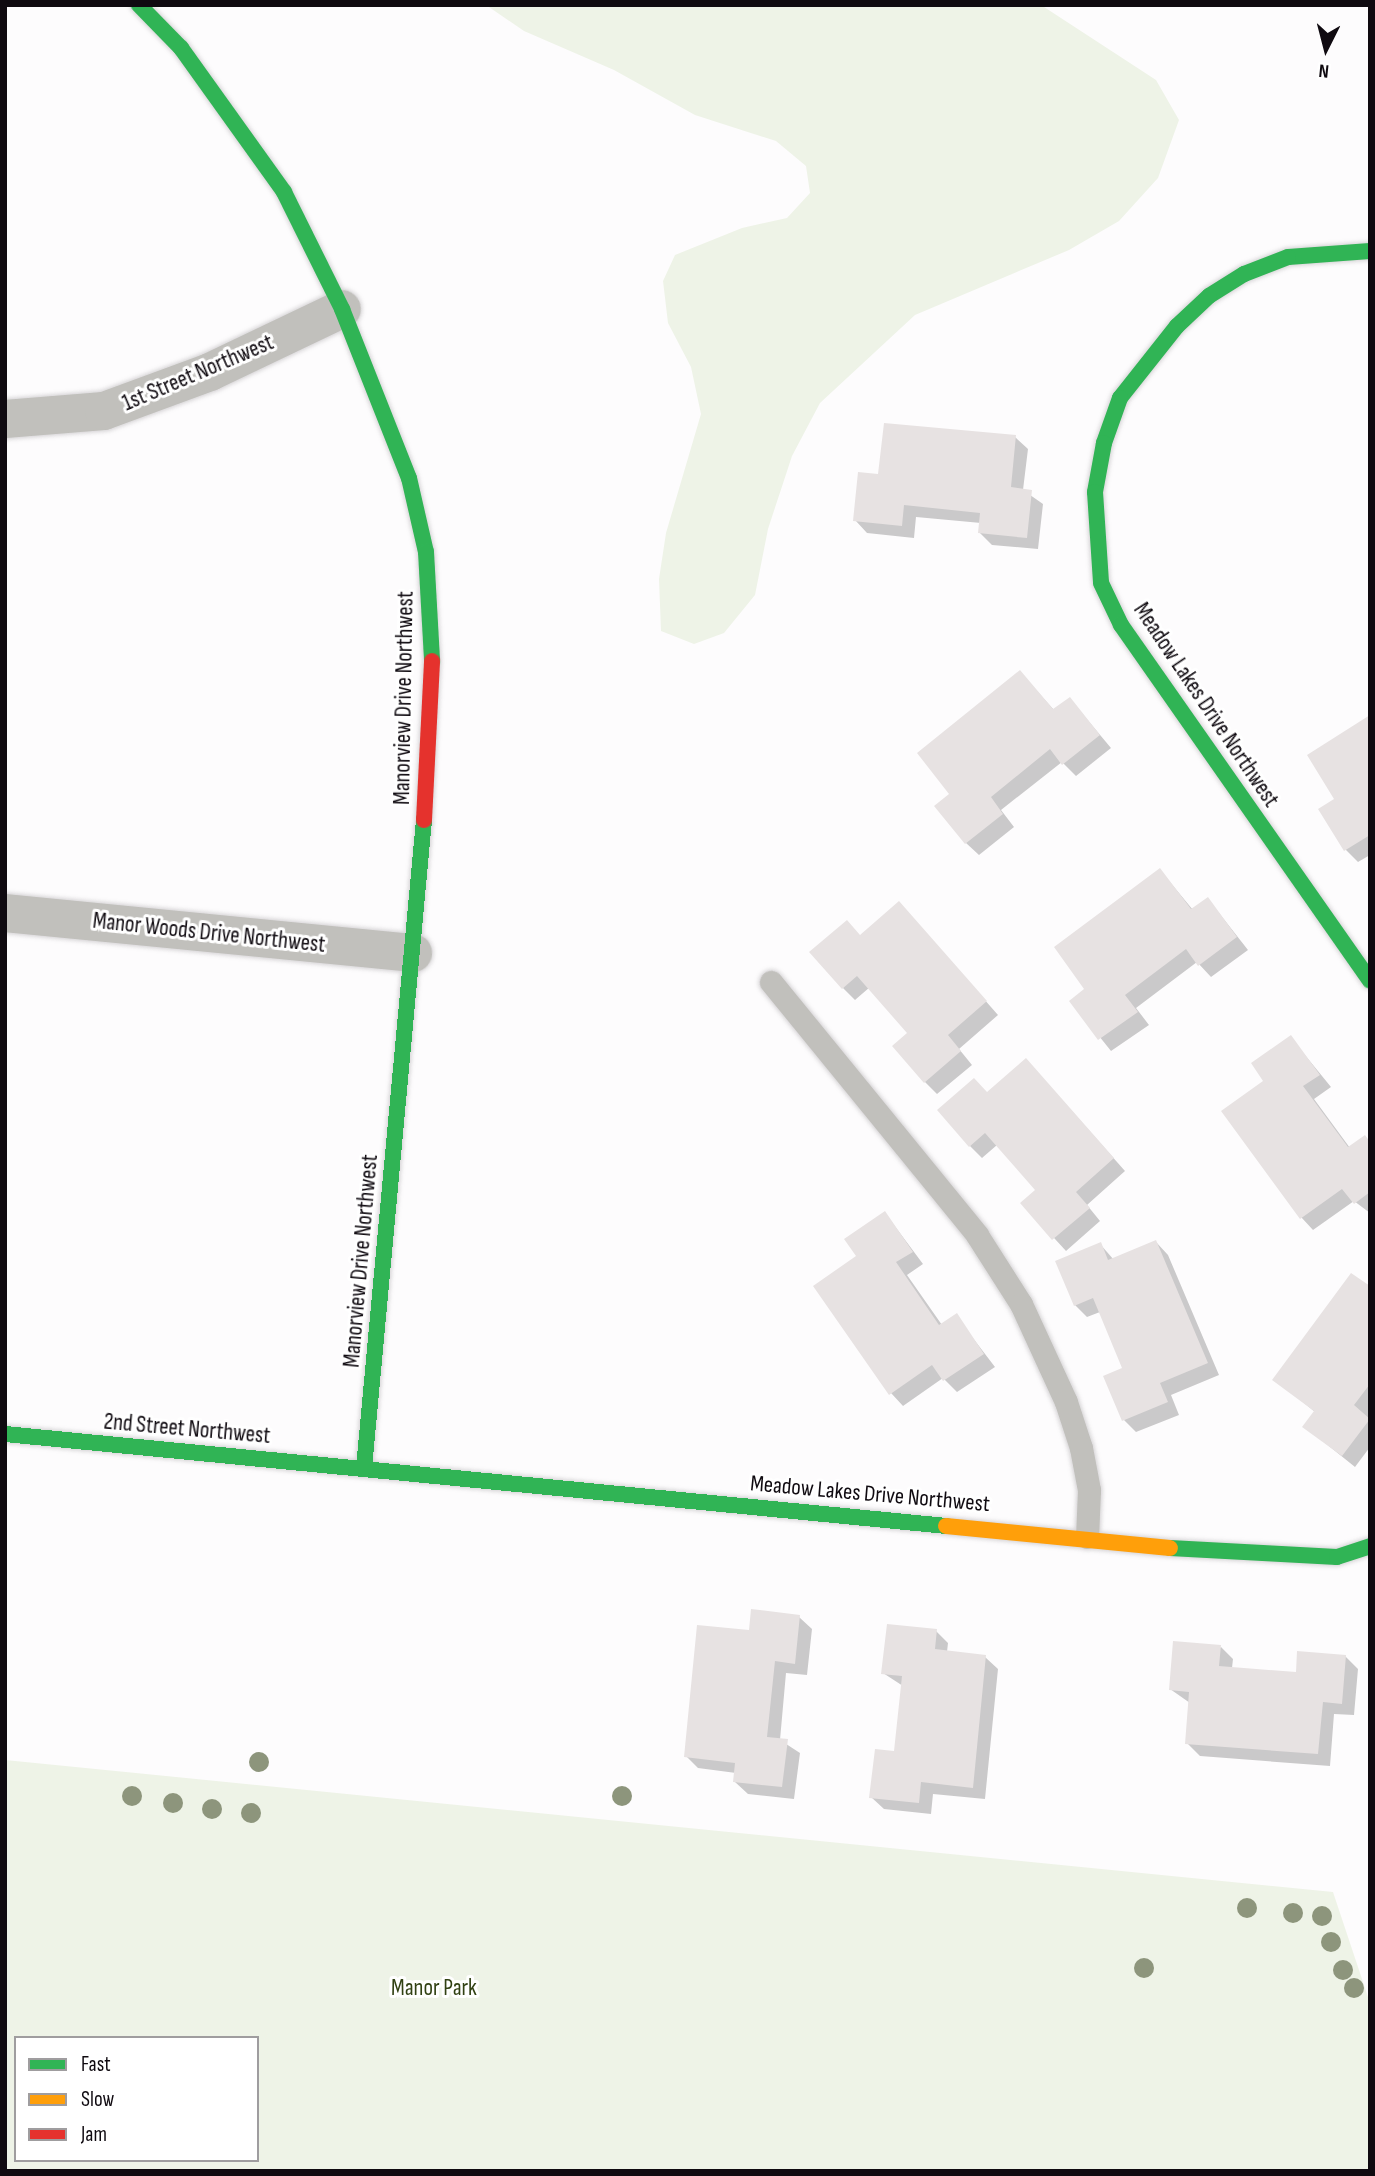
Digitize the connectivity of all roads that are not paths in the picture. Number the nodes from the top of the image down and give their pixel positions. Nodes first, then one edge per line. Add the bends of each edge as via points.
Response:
1 (139, 5) edge
2 (1370, 251) edge
3 (342, 309) junction
4 (5, 419) edge
5 (5, 913) edge
6 (413, 953) junction
7 (1370, 980) edge
8 (771, 982) dead end
9 (5, 1434) edge
10 (364, 1468) junction
11 (1087, 1537) junction
12 (1370, 1546) edge

1 - 3 street, Manorview Drive Northwest via 181,48 235,118 284,192
2 - 7 street, Meadow Lakes Drive Northwest via 1324,251 1266,266 1209,296 1177,326 1120,398 1104,443 1095,492 1095,538 1101,583 1121,625
3 - 4 street, 1st Street Northwest via 210,372 116,407 44,419
3 - 6 street, Manorview Drive Northwest via 410,478 426,552 433,632
5 - 6 street, Manor Woods Drive Northwest
6 - 10 street, Manorview Drive Northwest
8 - 11 lane via 977,1235 1021,1304 1066,1402 1081,1448 1089,1490
9 - 10 street, 2nd Street Northwest
10 - 11 street, Meadow Lakes Drive Northwest
11 - 12 street, Meadow Lakes Drive Northwest via 1298,1559 1336,1557

